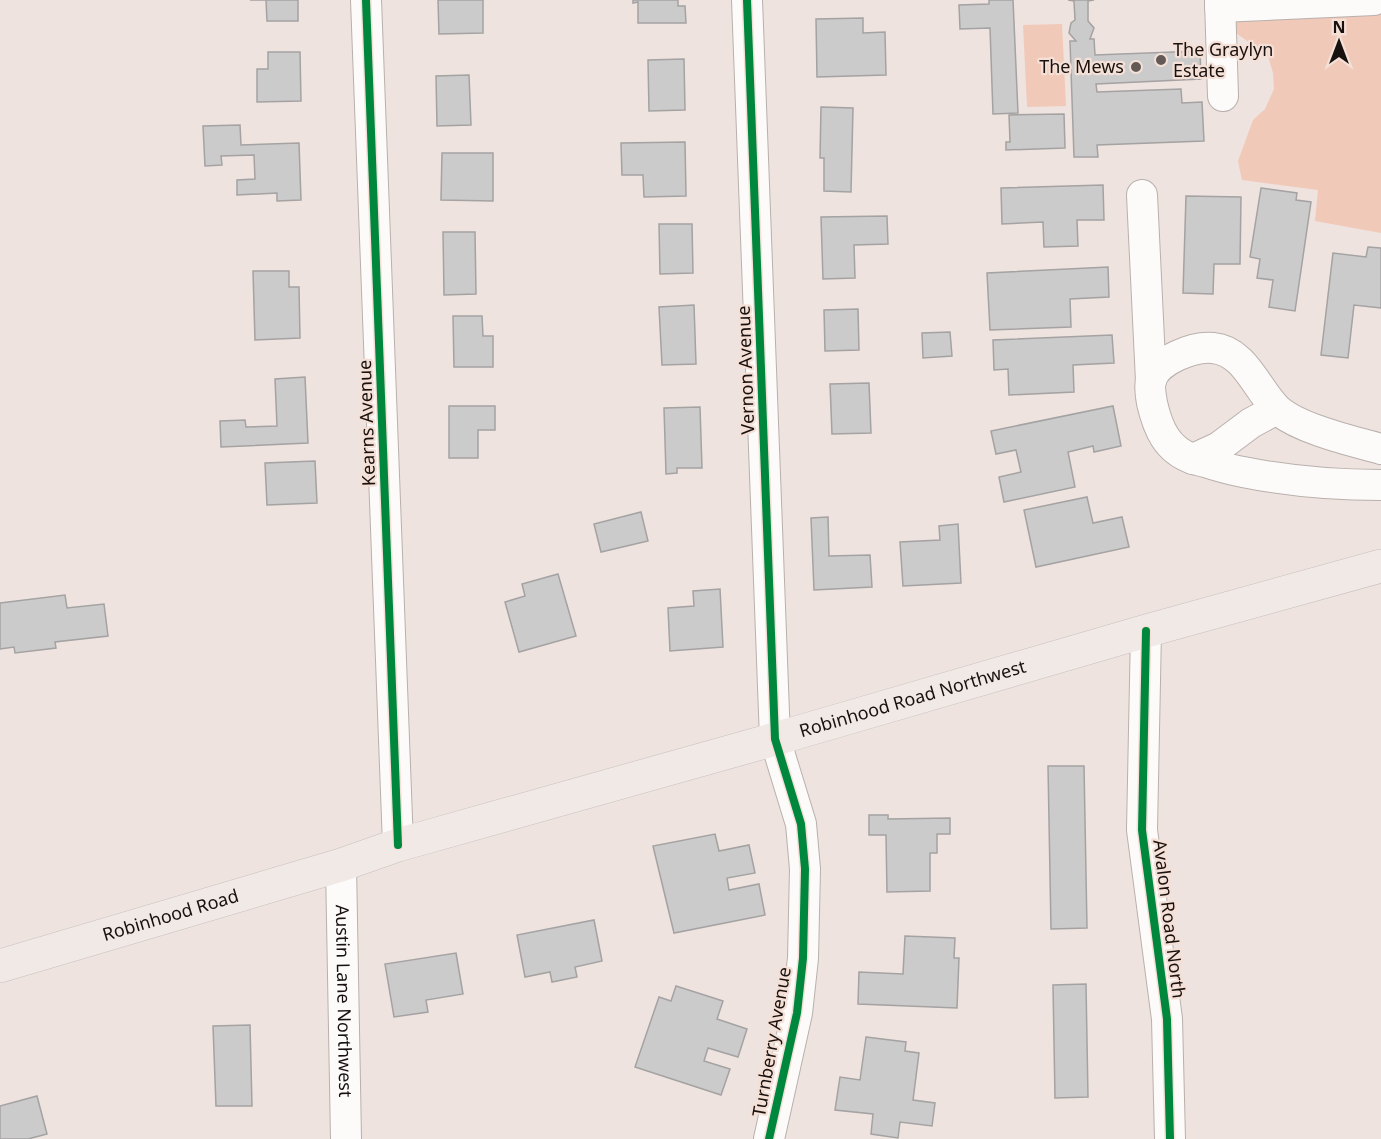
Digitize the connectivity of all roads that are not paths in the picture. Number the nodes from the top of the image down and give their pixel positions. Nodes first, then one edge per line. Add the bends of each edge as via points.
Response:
1 (366, 0) edge
2 (747, 0) edge
3 (1374, 0) edge
4 (1220, 4) edge
5 (1223, 96) dead end
6 (1142, 195) dead end
7 (1151, 381) junction
8 (1277, 409) junction
9 (1381, 449) edge
10 (1193, 459) junction
11 (1381, 485) edge
12 (1381, 566) edge
13 (1146, 631) junction
14 (775, 739) junction
15 (398, 845) junction
16 (341, 865) junction
17 (0, 966) edge
18 (346, 1139) edge
19 (769, 1139) edge
20 (1170, 1139) edge

1 - 15 street, Kearns Avenue
2 - 14 street, Vernon Avenue
3 - 4 street
4 - 5 street
6 - 7 street
7 - 8 street via 1157,371 1179,354 1203,348 1224,350 1254,377
7 - 10 street via 1155,413 1164,438
8 - 9 street via 1307,425
8 - 10 street
10 - 11 street via 1275,478
12 - 13 main road, Robinhood Road Northwest
13 - 14 main road, Robinhood Road Northwest
13 - 20 street, Avalon Road North via 1142,830 1167,1019
14 - 15 main road, Robinhood Road Northwest
14 - 19 street, Turnberry Avenue via 801,824 805,869 797,1013
15 - 16 main road, Robinhood Road Northwest
16 - 17 main road, Robinhood Road
16 - 18 street, Austin Lane Northwest

